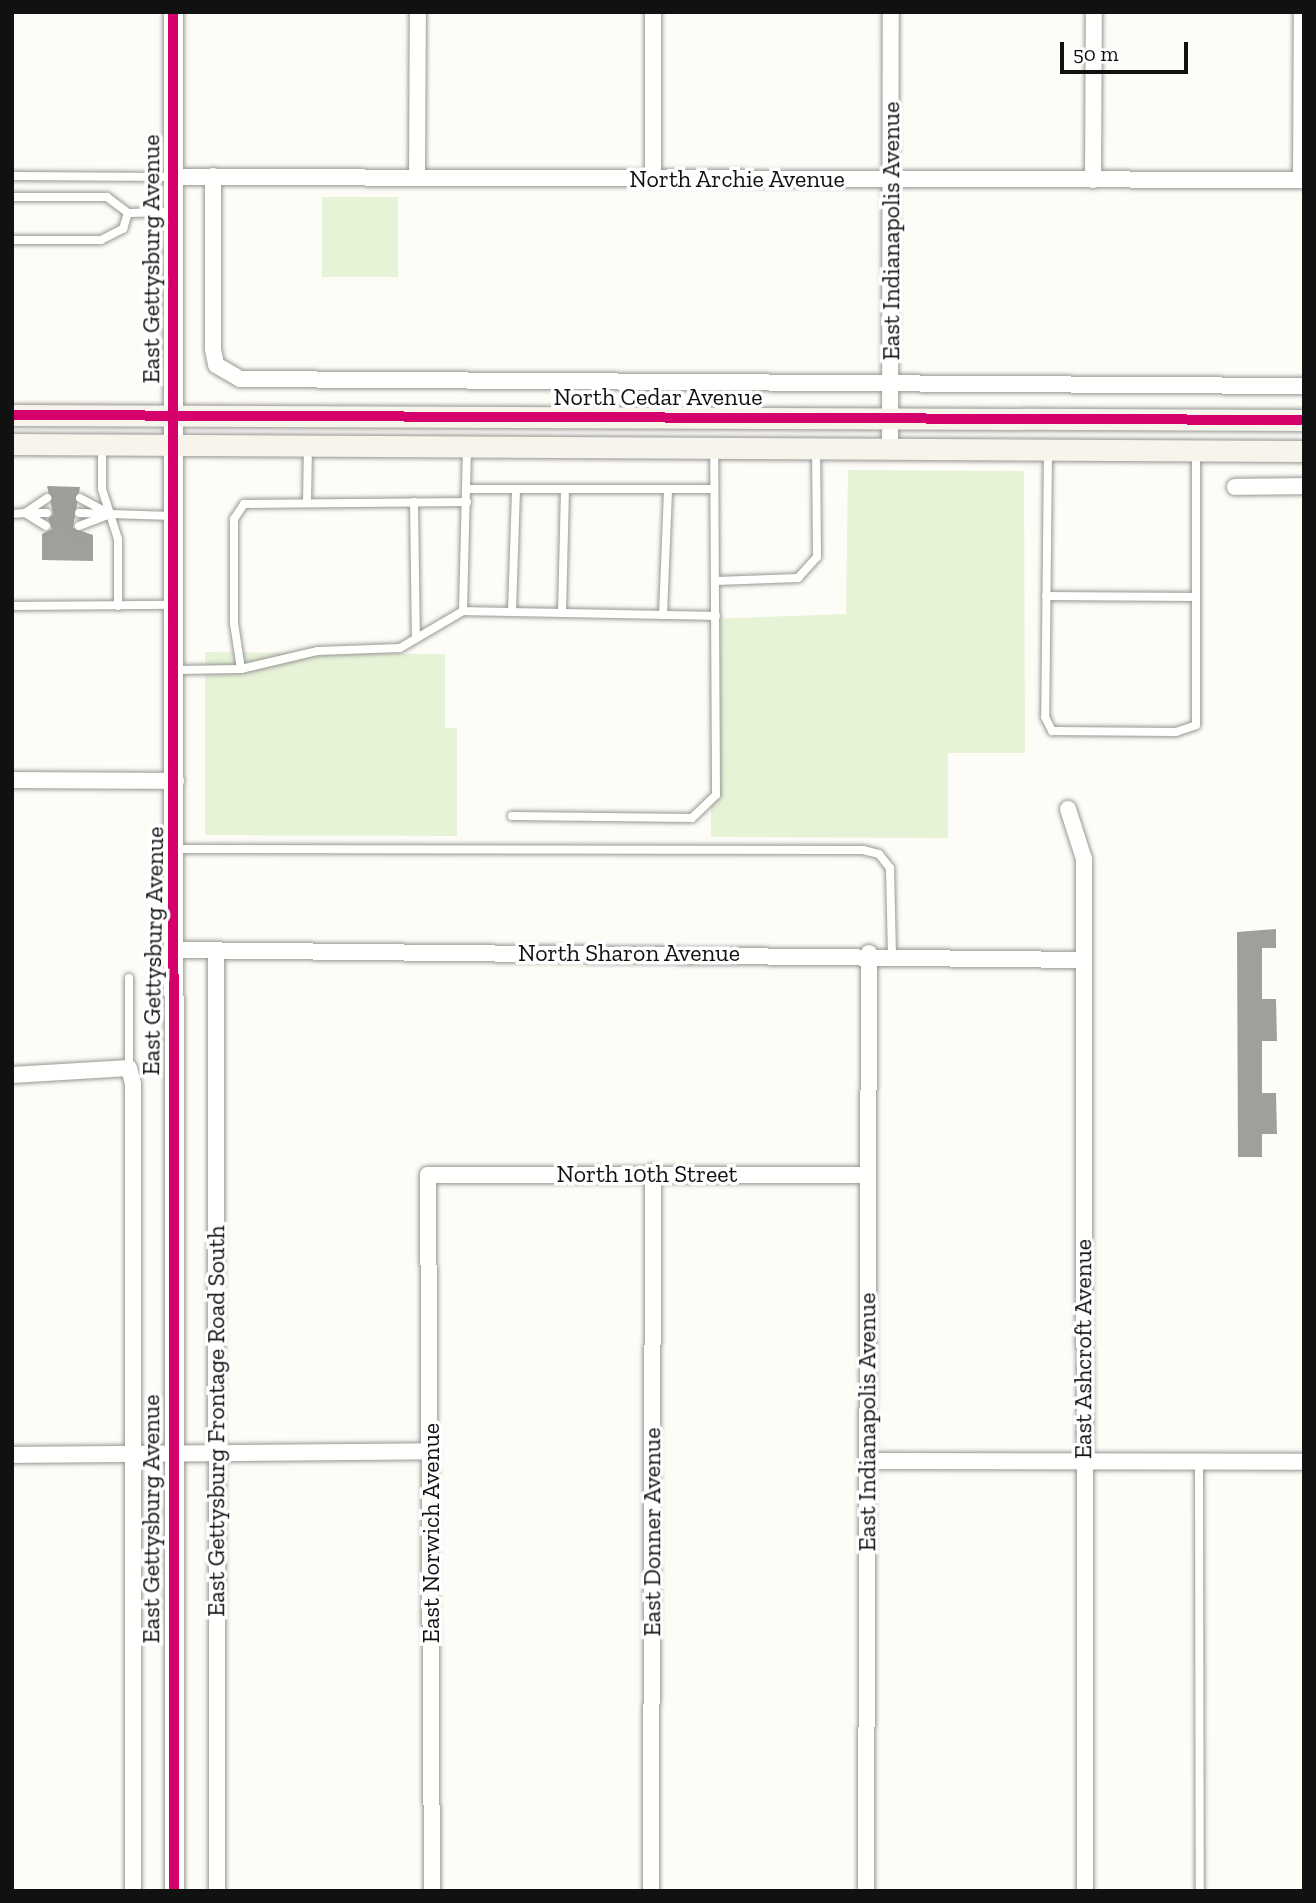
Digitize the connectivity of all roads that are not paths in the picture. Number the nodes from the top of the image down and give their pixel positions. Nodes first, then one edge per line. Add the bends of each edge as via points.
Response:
1 (173, 12) edge
2 (418, 12) edge
3 (653, 12) edge
4 (891, 12) edge
5 (1094, 12) edge
6 (1302, 12) edge
7 (12, 176) edge
8 (213, 176) junction
9 (171, 177) junction
10 (417, 177) junction
11 (653, 178) junction
12 (891, 180) junction
13 (1093, 180) junction
14 (1303, 180) edge
15 (12, 197) edge
16 (171, 212) junction
17 (128, 213) junction
18 (12, 240) edge
19 (890, 384) junction
20 (1304, 386) edge
21 (12, 415) edge
22 (172, 416) junction
23 (568, 418) junction
24 (891, 419) junction
25 (1304, 420) edge
26 (12, 444) edge
27 (102, 444) junction
28 (172, 444) junction
29 (308, 445) junction
30 (467, 446) junction
31 (714, 448) junction
32 (816, 448) junction
33 (890, 449) junction
34 (1048, 450) junction
35 (1196, 451) junction
36 (1304, 452) edge
37 (1304, 486) edge
38 (1235, 487) dead end
39 (466, 489) junction
40 (516, 489) junction
41 (565, 489) junction
42 (668, 489) junction
43 (715, 489) junction
44 (47, 498) dead end
45 (80, 498) dead end
46 (307, 502) junction
47 (414, 502) junction
48 (467, 502) junction
49 (25, 513) junction
50 (47, 513) dead end
51 (79, 513) dead end
52 (12, 514) edge
53 (110, 514) junction
54 (173, 516) junction
55 (46, 526) dead end
56 (79, 526) dead end
57 (716, 581) junction
58 (1046, 596) junction
59 (1196, 597) junction
60 (175, 605) junction
61 (12, 606) edge
62 (118, 606) junction
63 (463, 611) junction
64 (512, 611) junction
65 (562, 613) junction
66 (663, 615) junction
67 (716, 616) junction
68 (416, 637) junction
69 (241, 669) junction
70 (176, 670) junction
71 (12, 780) edge
72 (176, 781) junction
73 (1068, 809) dead end
74 (512, 816) dead end
75 (176, 849) junction
76 (176, 950) junction
77 (216, 951) junction
78 (869, 953) junction
79 (892, 953) junction
80 (1081, 960) junction
81 (129, 978) dead end
82 (129, 1068) junction
83 (12, 1074) edge
84 (653, 1172) junction
85 (428, 1175) joint
86 (866, 1175) junction
87 (216, 1450) junction
88 (133, 1451) junction
89 (170, 1451) junction
90 (431, 1451) junction
91 (12, 1455) edge
92 (868, 1461) junction
93 (1084, 1461) junction
94 (1304, 1462) edge
95 (1199, 1464) junction
96 (133, 1891) edge
97 (174, 1891) edge
98 (217, 1891) edge
99 (432, 1891) edge
100 (651, 1891) edge
101 (866, 1891) edge
102 (1085, 1891) edge
103 (1200, 1891) edge

1 - 9 street, East Gettysburg Avenue
2 - 10 street
3 - 11 street
4 - 12 street, East Indianapolis Avenue
5 - 13 street
6 - 14 street
7 - 9 lane
8 - 9 street, North Archie Avenue
8 - 10 street, North Archie Avenue
8 - 19 street via 213,349 225,376
9 - 16 street, East Gettysburg Avenue
10 - 11 street, North Archie Avenue
11 - 12 street, North Archie Avenue
12 - 13 street, North Archie Avenue
12 - 19 street, East Indianapolis Avenue
13 - 14 street, North Archie Avenue
15 - 17 lane via 107,197
16 - 17 lane
16 - 22 street, East Gettysburg Avenue
17 - 18 lane via 123,229 101,240
19 - 20 street
19 - 24 street, East Indianapolis Avenue
21 - 22 main road, North Cedar Avenue
22 - 23 main road, North Cedar Avenue
22 - 28 street, East Gettysburg Avenue
23 - 24 main road, North Cedar Avenue
23 - 30 main road via 548,426 482,430
24 - 25 main road, North Cedar Avenue
24 - 33 street, East Indianapolis Avenue
26 - 27 main road, North Cedar Avenue
27 - 28 main road, North Cedar Avenue
27 - 53 lane via 102,489
28 - 29 main road, North Cedar Avenue
28 - 54 street, East Gettysburg Avenue
29 - 30 main road, North Cedar Avenue
29 - 46 lane
30 - 31 main road, North Cedar Avenue
30 - 39 lane
31 - 32 main road, North Cedar Avenue
31 - 43 lane
32 - 33 main road, North Cedar Avenue
32 - 57 lane via 817,557 798,578
33 - 34 main road, North Cedar Avenue
34 - 35 main road, North Cedar Avenue
34 - 58 lane
35 - 36 main road, North Cedar Avenue
35 - 59 lane
37 - 38 street
39 - 40 lane
39 - 48 lane
40 - 41 lane
40 - 64 lane
41 - 42 lane
41 - 65 lane
42 - 43 lane
42 - 66 lane
43 - 57 lane
44 - 49 lane
45 - 53 lane
46 - 47 lane
46 - 69 lane via 244,504 234,519 234,623
47 - 48 lane
47 - 68 lane
48 - 63 lane
49 - 50 lane
49 - 52 lane
49 - 55 lane
51 - 53 lane
53 - 54 lane
53 - 56 lane
53 - 62 lane via 118,539
54 - 60 street, East Gettysburg Avenue
57 - 67 lane
58 - 59 lane
58 - 59 lane via 1045,717 1052,731 1148,732 1196,725
60 - 62 lane
60 - 70 street, East Gettysburg Avenue
61 - 62 lane
63 - 64 lane
63 - 68 lane
64 - 65 lane
65 - 66 lane
66 - 67 lane
67 - 74 lane via 716,795 708,808 692,818
68 - 69 lane via 400,648 318,651
69 - 70 lane
70 - 72 street, East Gettysburg Avenue
71 - 72 street
72 - 75 street, East Gettysburg Avenue
73 - 80 street, East Ashcroft Avenue via 1084,859
75 - 76 street, East Gettysburg Avenue
75 - 79 lane via 863,850 878,854 890,868
76 - 77 street, North Sharon Avenue
76 - 89 street, East Gettysburg Avenue
77 - 78 street, North Sharon Avenue
77 - 87 street, East Gettysburg Frontage Road South
78 - 79 street, North Sharon Avenue
78 - 86 street, East Indianapolis Avenue
79 - 80 street, North Sharon Avenue
80 - 93 street, East Ashcroft Avenue
81 - 82 lane
82 - 83 street
82 - 88 street
84 - 85 street, North 10th Street
84 - 86 street, North 10th Street
84 - 100 street, East Donner Avenue
85 - 90 street, East Norwich Avenue
86 - 92 street, East Indianapolis Avenue
87 - 89 street
87 - 90 street
87 - 98 street, East Gettysburg Frontage Road South
88 - 89 street
88 - 91 street
88 - 96 street
89 - 97 street, East Gettysburg Avenue
90 - 99 street, East Norwich Avenue
92 - 93 street
92 - 101 street, East Indianapolis Avenue
93 - 95 street
93 - 102 street, East Ashcroft Avenue
94 - 95 street
95 - 103 lane

